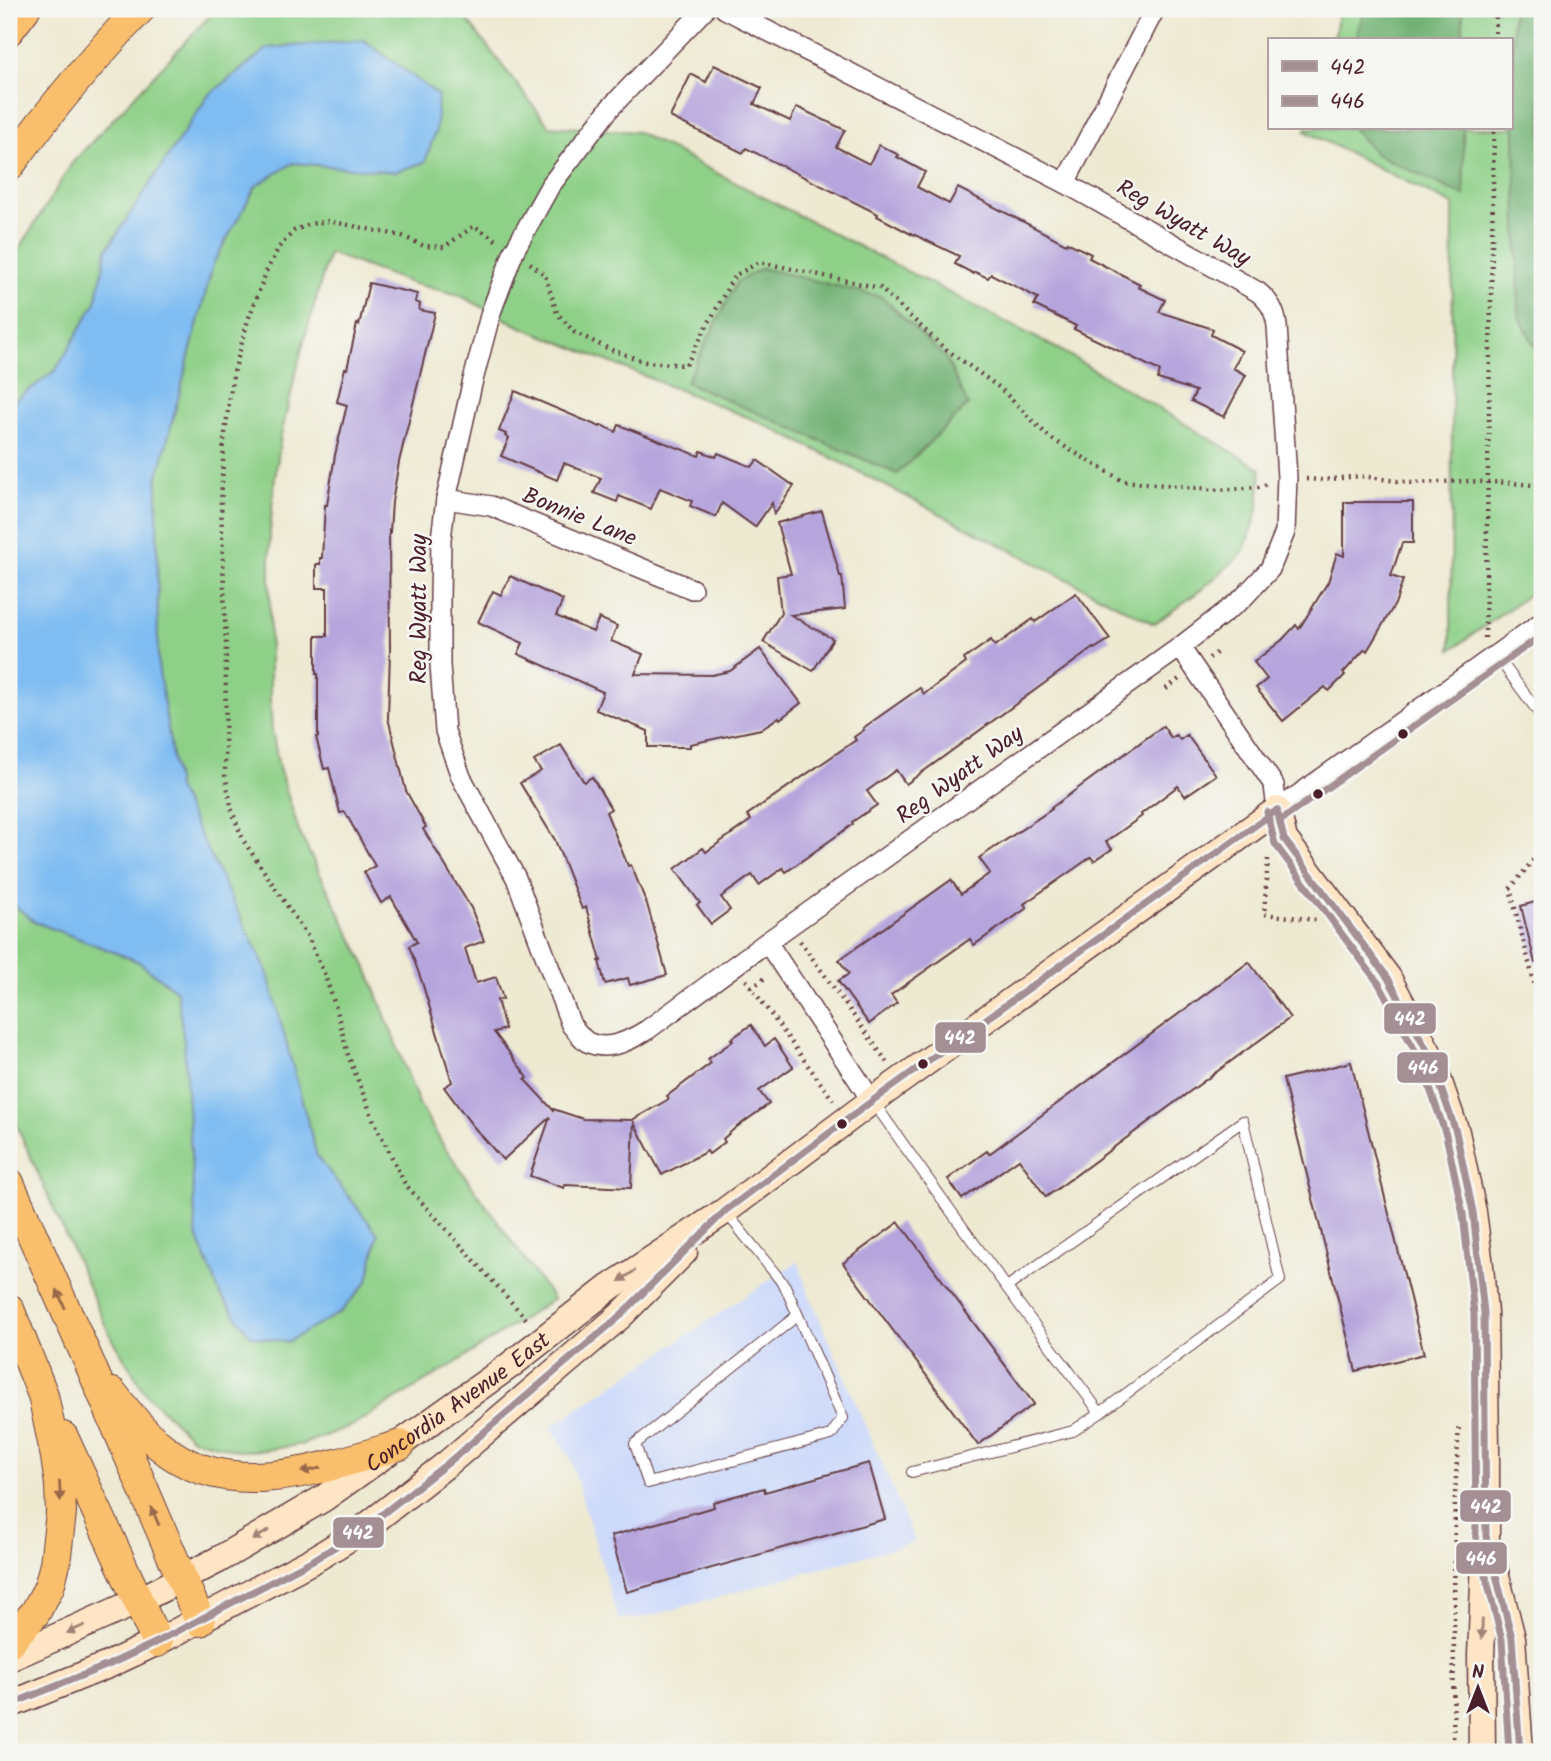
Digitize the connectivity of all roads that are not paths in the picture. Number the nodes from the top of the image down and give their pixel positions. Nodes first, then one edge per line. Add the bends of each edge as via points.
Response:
1 (25, 9) edge
2 (140, 9) edge
3 (705, 9) edge
4 (725, 9) edge
5 (1155, 9) edge
6 (9, 30) edge
7 (46, 114) junction
8 (9, 166) edge
9 (1065, 183) junction
10 (9, 184) edge
11 (446, 499) junction
12 (692, 589) dead end
13 (1542, 622) edge
14 (1180, 647) junction
15 (1490, 659) junction
16 (1542, 717) edge
17 (1277, 810) junction
18 (767, 942) junction
19 (872, 1101) junction
20 (9, 1183) edge
21 (725, 1211) junction
22 (1007, 1287) junction
23 (9, 1309) edge
24 (798, 1315) junction
25 (89, 1362) junction
26 (43, 1395) junction
27 (1100, 1413) junction
28 (400, 1445) junction
29 (912, 1472) dead end
30 (1486, 1536) junction
31 (181, 1579) junction
32 (138, 1601) junction
33 (200, 1621) junction
34 (9, 1642) edge
35 (157, 1643) junction
36 (9, 1658) edge
37 (9, 1705) edge
38 (1482, 1752) edge
39 (1520, 1752) edge

1 - 6 main road
2 - 7 main road
3 - 11 street, Reg Wyatt Way via 610,108 550,186 514,251 491,312
4 - 9 street, Reg Wyatt Way
5 - 9 street
7 - 8 main road
7 - 10 main road
9 - 14 street, Reg Wyatt Way via 1258,292 1276,313 1287,477 1285,532 1270,569 1242,599
11 - 12 street, Bonnie Lane via 491,506
11 - 18 street, Reg Wyatt Way via 440,599 445,731 461,777 516,878 571,1025 586,1041 608,1047 632,1039
13 - 15 street, Concordia Avenue East
14 - 17 street via 1274,785
14 - 18 street, Reg Wyatt Way
15 - 16 lane
15 - 17 street, Concordia Avenue East
17 - 19 street, Concordia Avenue East
17 - 30 street via 1284,839 1388,978 1430,1056 1455,1132 1473,1212 1484,1313
18 - 19 street
19 - 21 street, Concordia Avenue East
19 - 22 lane
25 -> 20 main road
21 - 24 lane via 785,1286
21 -> 28 street, Concordia Avenue East via 610,1287 539,1345
21 - 33 street, Concordia Avenue East via 620,1316 448,1463 339,1545
22 - 27 lane
22 - 27 lane via 1243,1121 1280,1280
23 - 26 main road
24 - 24 lane via 843,1419 831,1435 648,1483 635,1444
28 -> 25 main road via 296,1473 259,1478 209,1471 159,1446
31 -> 25 main road
26 - 32 main road
26 -> 34 main road via 60,1485 55,1564 35,1613
27 - 29 lane via 1073,1431
28 -> 31 street, Concordia Avenue East via 324,1498
30 -> 38 street
30 - 39 street via 1512,1638
31 - 32 street, Concordia Avenue East
31 - 33 main road
32 - 35 main road
32 -> 36 street, Concordia Avenue East
33 - 35 street, Concordia Avenue East
35 - 37 street, Concordia Avenue East

